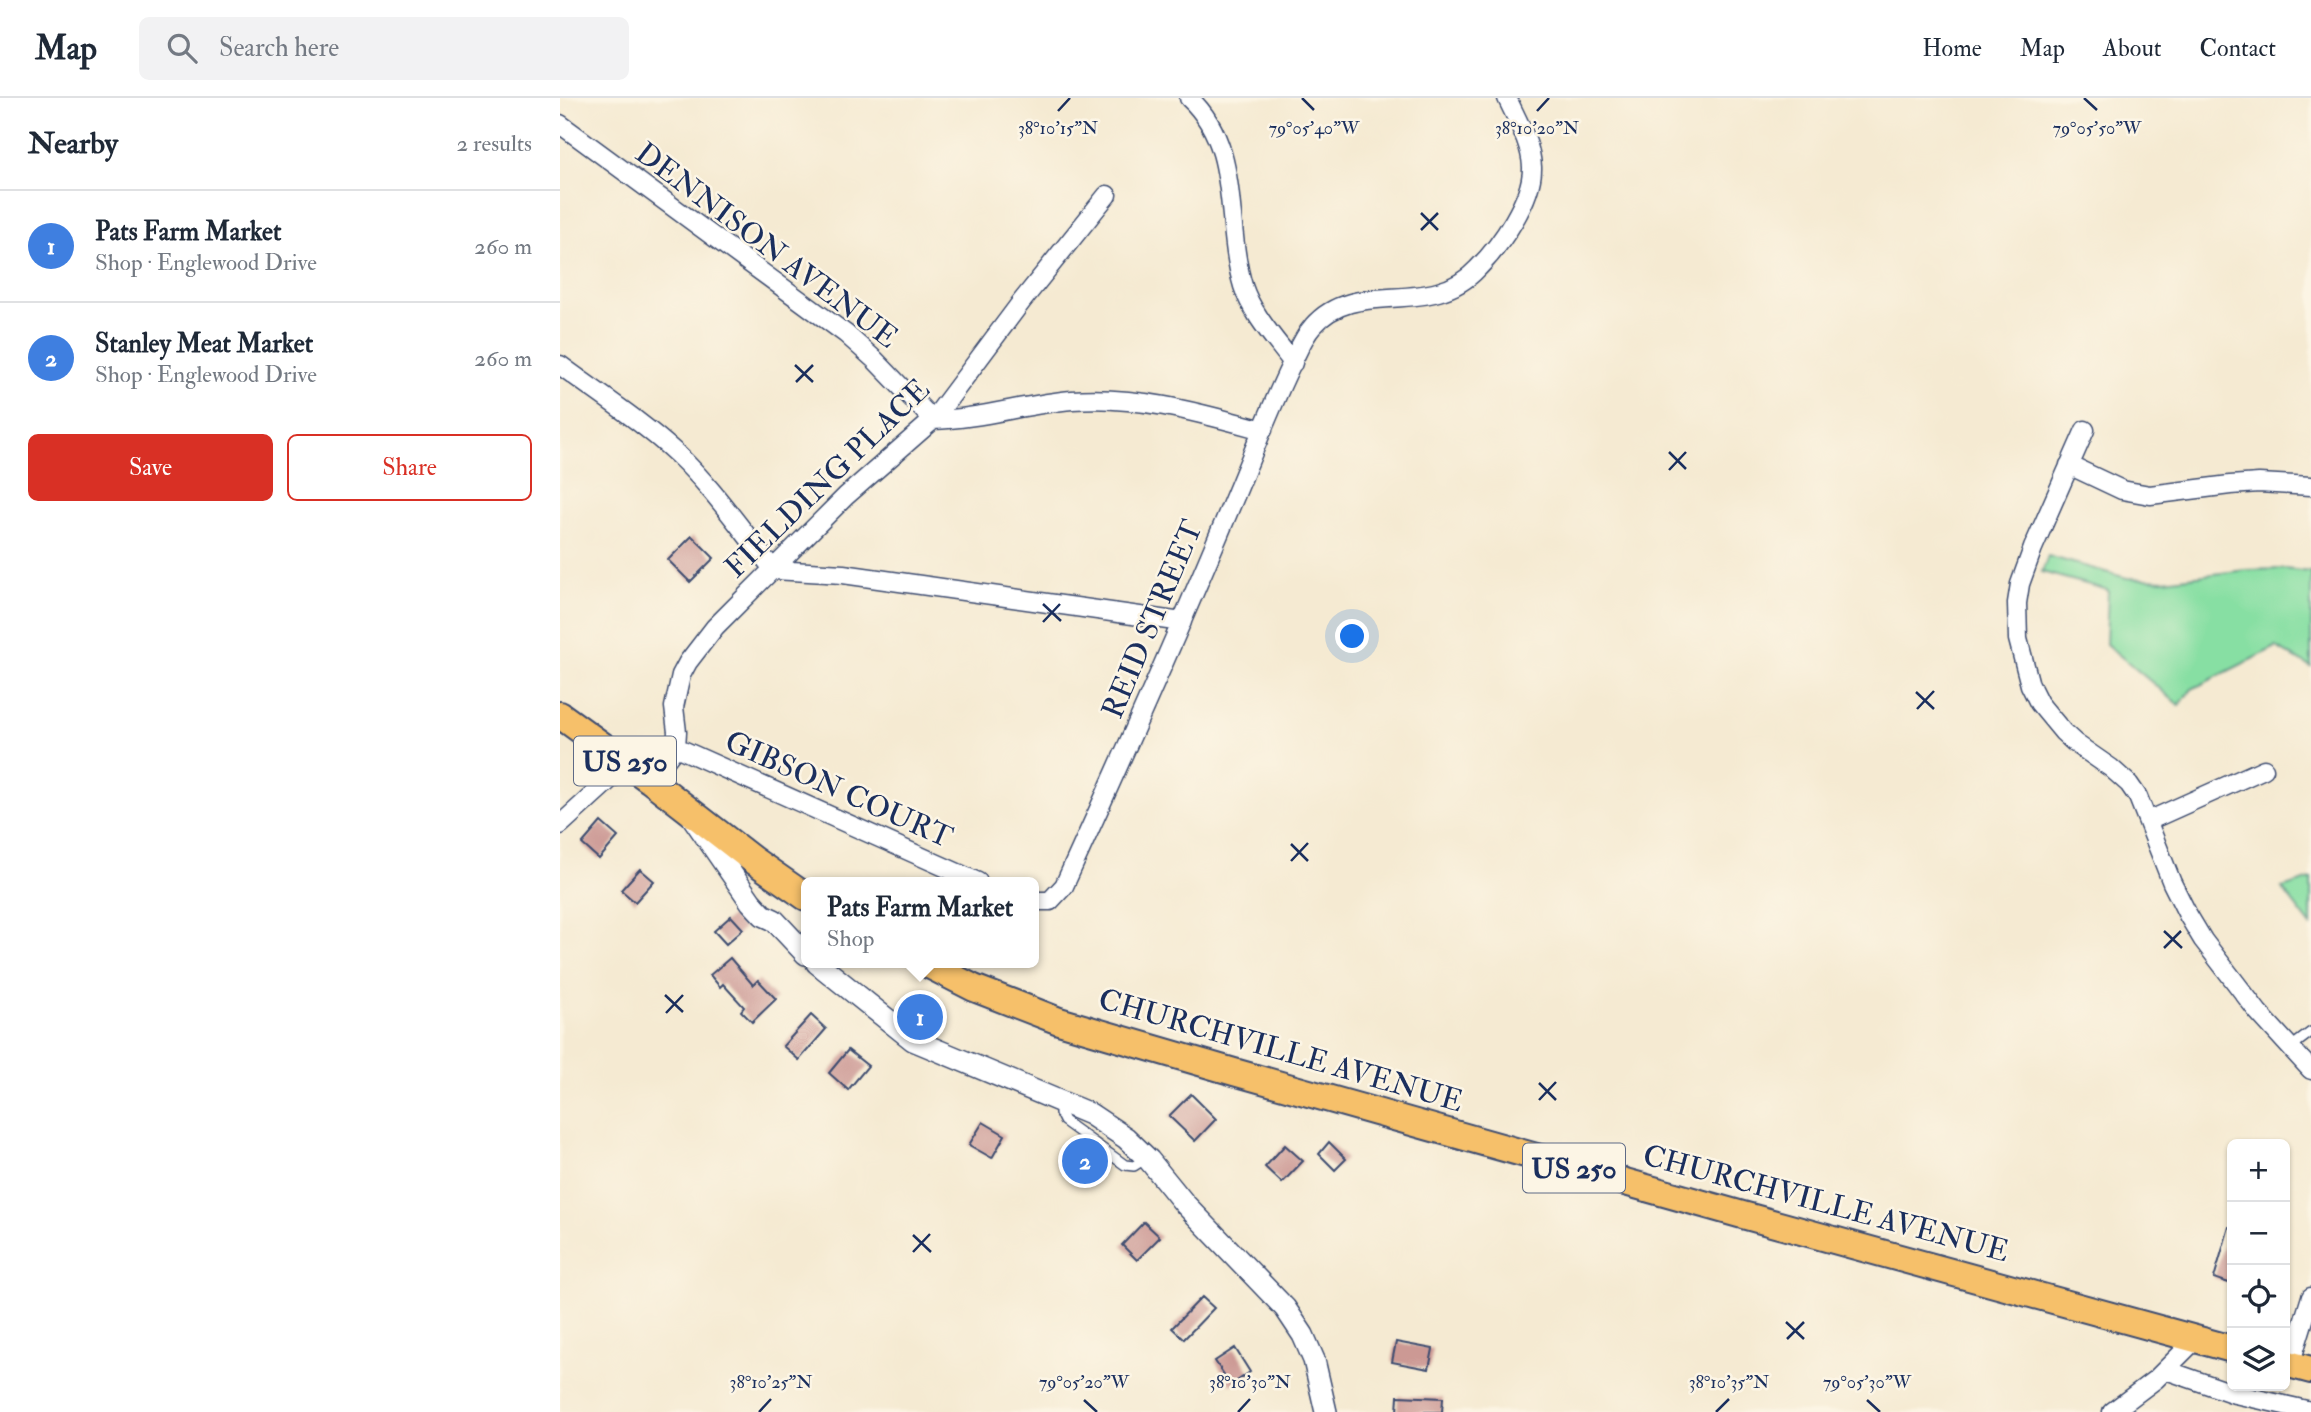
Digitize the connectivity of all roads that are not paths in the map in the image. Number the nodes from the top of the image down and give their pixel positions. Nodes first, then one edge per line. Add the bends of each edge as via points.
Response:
1 (1189, 98) edge
2 (1507, 98) edge
3 (560, 124) edge
4 (1107, 195) dead end
5 (1293, 363) junction
6 (560, 365) edge
7 (933, 419) junction
8 (1263, 430) junction
9 (2085, 430) dead end
10 (2069, 465) junction
11 (2311, 486) edge
12 (774, 570) junction
13 (1182, 622) junction
14 (560, 715) edge
15 (676, 747) junction
16 (628, 763) junction
17 (2264, 769) dead end
18 (650, 780) junction
19 (688, 810) junction
20 (2148, 821) junction
21 (560, 825) edge
22 (967, 877) edge
23 (800, 894) edge
24 (1039, 901) edge
25 (774, 920) junction
26 (801, 949) edge
27 (823, 968) edge
28 (935, 968) edge
29 (2311, 1032) edge
30 (2291, 1047) junction
31 (2311, 1070) edge
32 (2311, 1297) edge
33 (2196, 1339) junction
34 (2227, 1348) edge
35 (2295, 1366) edge
36 (2166, 1370) junction
37 (2311, 1411) edge
38 (1326, 1412) edge
39 (2112, 1412) edge

1 - 5 street via 1208,121 1223,151 1246,293
2 - 5 street, REID STREET via 1528,149 1531,178 1518,211 1488,258 1467,278 1446,289 1367,299 1335,309 1310,329
3 - 7 street, DENNISON AVENUE via 846,334
4 - 7 street, FIELDING PLACE
5 - 8 street, REID STREET
6 - 12 street via 678,455
7 - 8 street via 1107,399 1179,407
7 - 12 street, FIELDING PLACE via 846,496
8 - 13 street, REID STREET
9 - 10 street
10 - 11 street via 2122,490 2150,495 2230,485
10 - 20 street via 2020,584 2017,622 2023,662 2030,685 2051,720 2129,784
12 - 13 street via 843,574
12 - 15 street, FIELDING PLACE via 715,627 684,668 675,699
13 - 24 street, REID STREET via 1064,887 1046,902
14 - 16 main road, US 250
15 - 18 street
15 - 22 street, GIBSON COURT
16 - 18 main road, US 250
16 - 21 street
17 - 20 street
18 - 19 main road, US 250
19 - 23 main road, US 250
19 - 25 street via 746,895 763,915
20 - 30 street via 2172,884 2198,932 2237,987
23 - 25 street via 778,909
25 - 26 street
27 - 38 street via 914,1040 1104,1121 1126,1138 1285,1308 1314,1360
28 - 33 main road, CHURCHVILLE AVENUE / US 250 via 1059,1021 1234,1073
29 - 30 lane
30 - 31 street
32 - 35 street
33 - 34 main road, CHURCHVILLE AVENUE / US 250
33 - 36 street
36 - 37 street via 2235,1394
36 - 39 street

